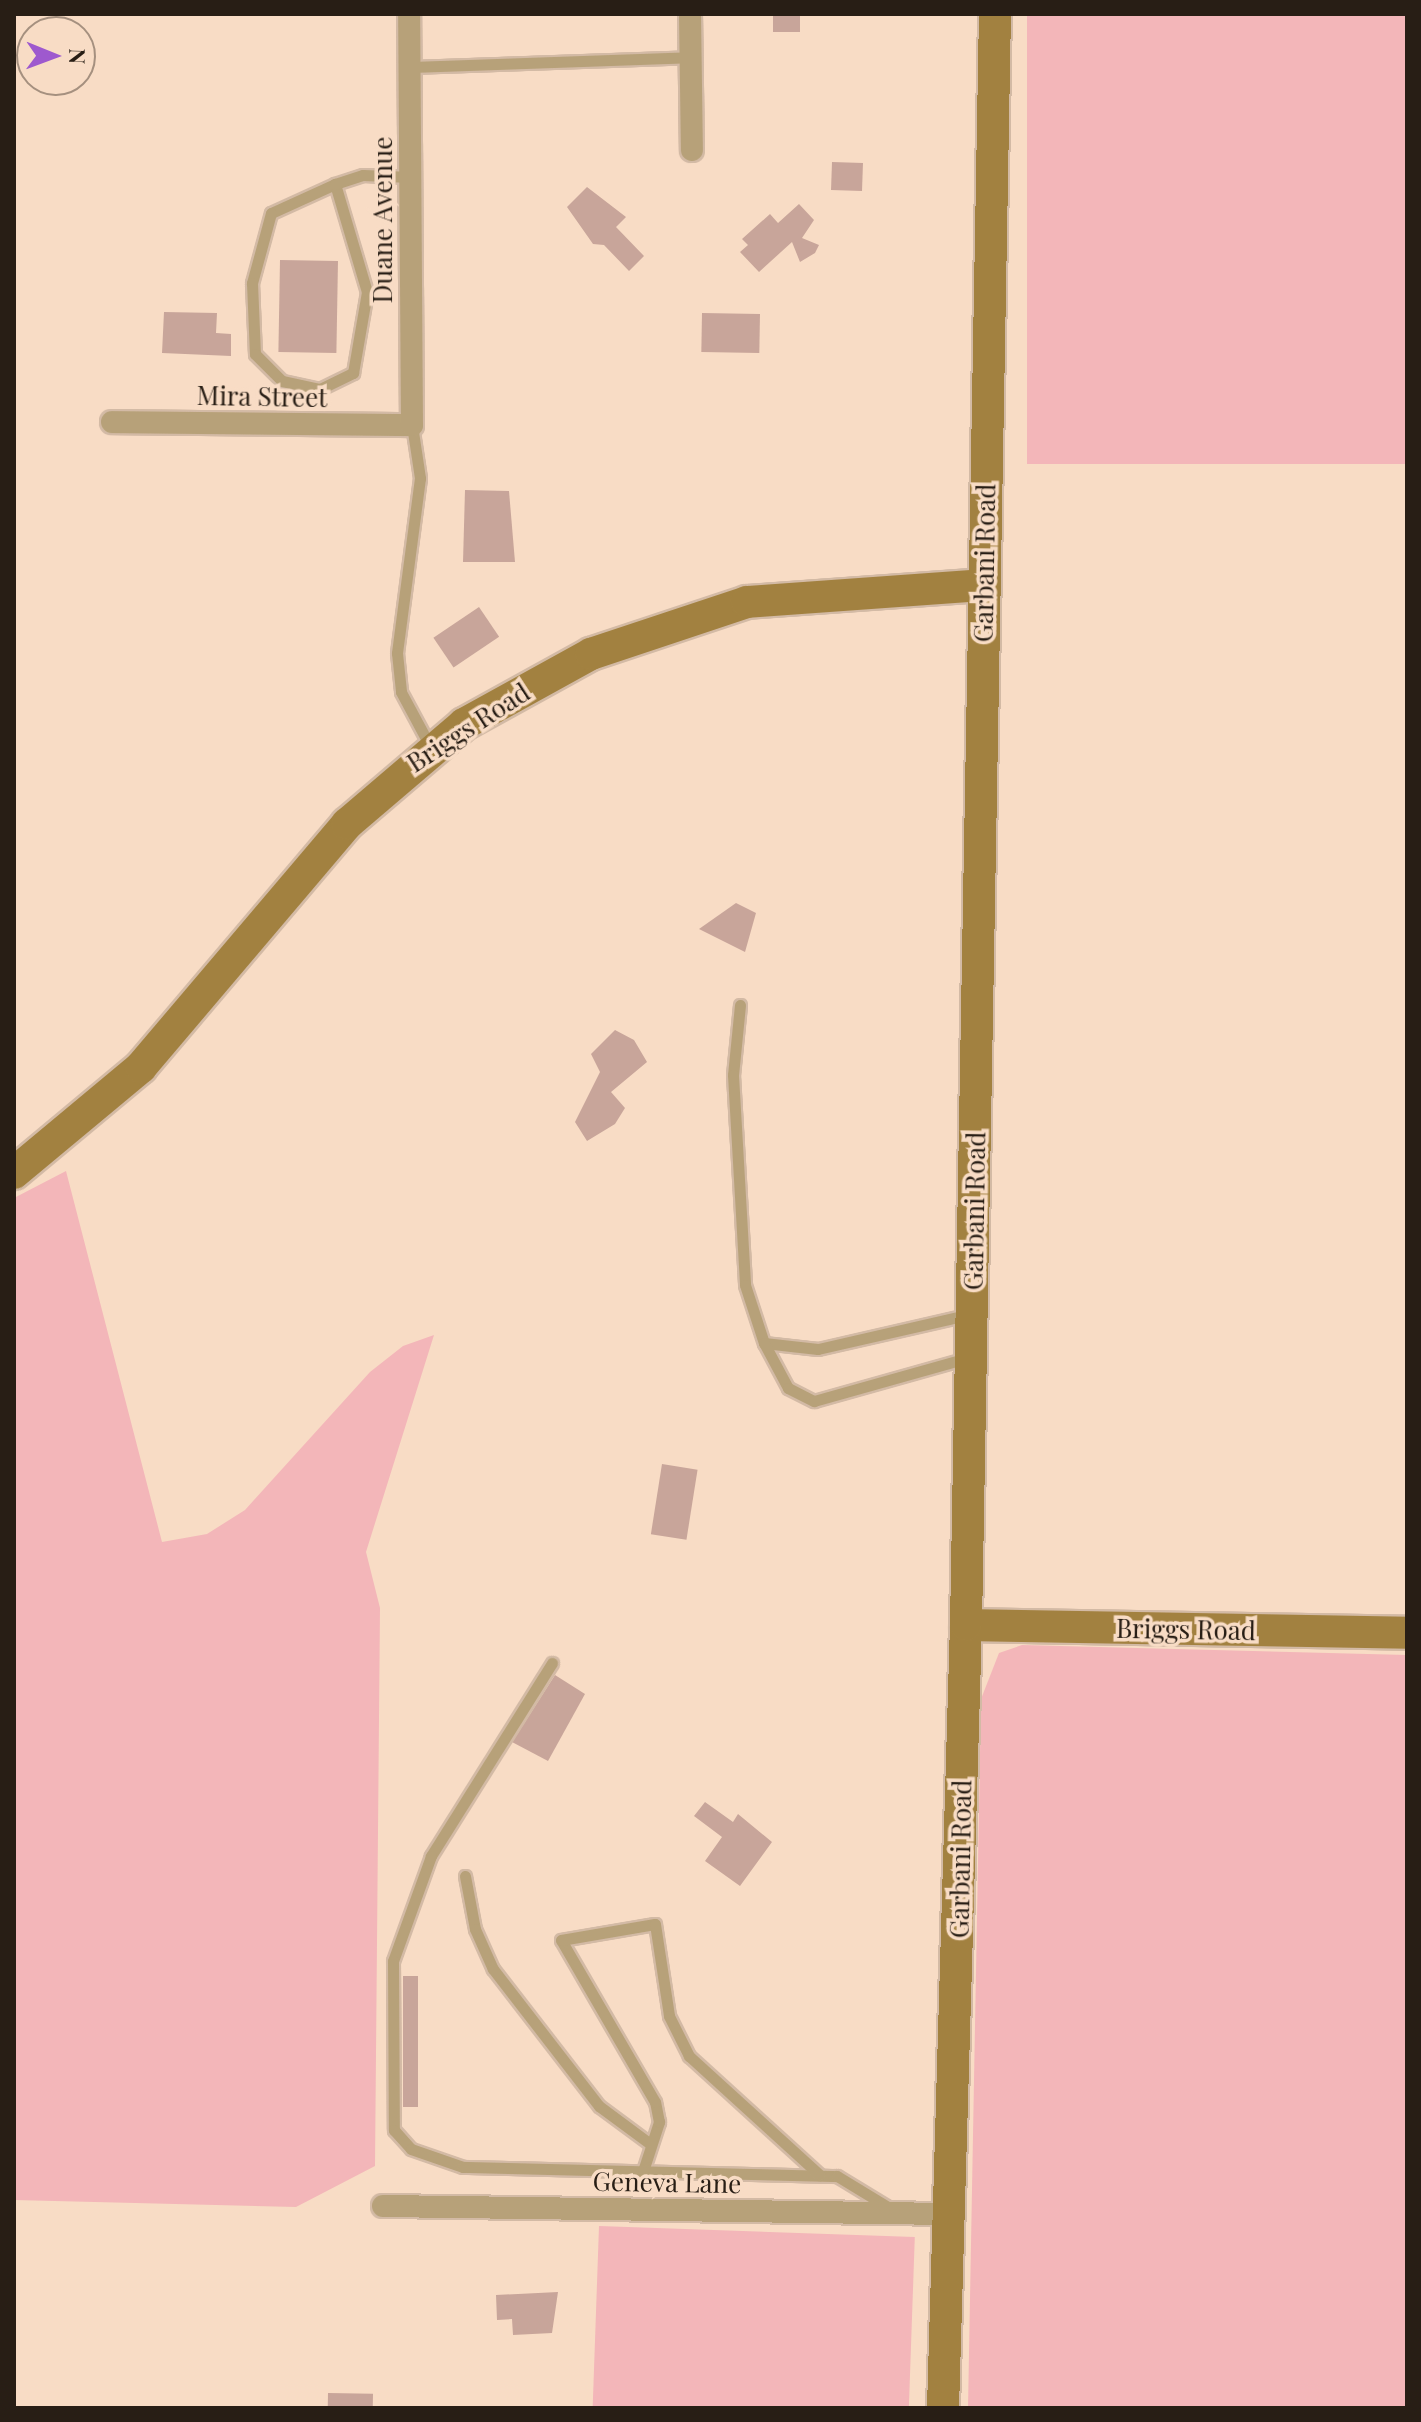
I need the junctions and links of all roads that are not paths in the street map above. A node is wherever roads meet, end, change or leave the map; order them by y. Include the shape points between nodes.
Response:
1 (409, 14) edge
2 (690, 14) edge
3 (995, 14) edge
4 (691, 57) junction
5 (410, 67) junction
6 (692, 150) dead end
7 (410, 177) junction
8 (335, 184) junction
9 (112, 422) dead end
10 (412, 425) junction
11 (983, 585) junction
12 (431, 748) junction
13 (740, 1005) dead end
14 (14, 1173) edge
15 (972, 1314) junction
16 (764, 1343) junction
17 (971, 1356) junction
18 (966, 1625) junction
19 (1407, 1633) edge
20 (552, 1663) dead end
21 (465, 1876) dead end
22 (649, 2143) junction
23 (643, 2171) junction
24 (820, 2175) junction
25 (383, 2206) dead end
26 (897, 2213) junction
27 (951, 2214) junction
28 (943, 2408) edge

1 - 5 street, Duane Avenue
2 - 4 street
3 - 11 street, Garbani Road
4 - 5 lane
4 - 6 street
5 - 7 street, Duane Avenue
7 - 8 lane via 363,175
7 - 10 street, Duane Avenue
8 - 8 lane via 367,292 353,373 320,389 282,381 255,354 252,283 271,213
9 - 10 street, Mira Street
10 - 12 lane via 420,478 397,653 401,692
11 - 12 street, Briggs Road via 747,602 665,625 532,685
11 - 15 street, Garbani Road
12 - 14 street, Briggs Road via 347,824 204,1002 141,1067
13 - 16 lane via 733,1075 745,1285
15 - 16 lane via 818,1349
15 - 17 street, Garbani Road
16 - 17 lane via 788,1388 814,1401
17 - 18 street, Garbani Road
18 - 19 street, Briggs Road
18 - 27 street, Garbani Road
20 - 23 lane via 431,1856 389,1983 388,2107 394,2130 411,2149 436,2162
21 - 22 lane via 475,1929 493,1969 599,2106
22 - 23 lane
22 - 24 lane via 659,2122 655,2102 561,1940 655,1924 669,2016 689,2056
23 - 24 lane
24 - 26 lane via 849,2178
25 - 26 street, Geneva Lane
26 - 27 street, Geneva Lane
27 - 28 street, Garbani Road

